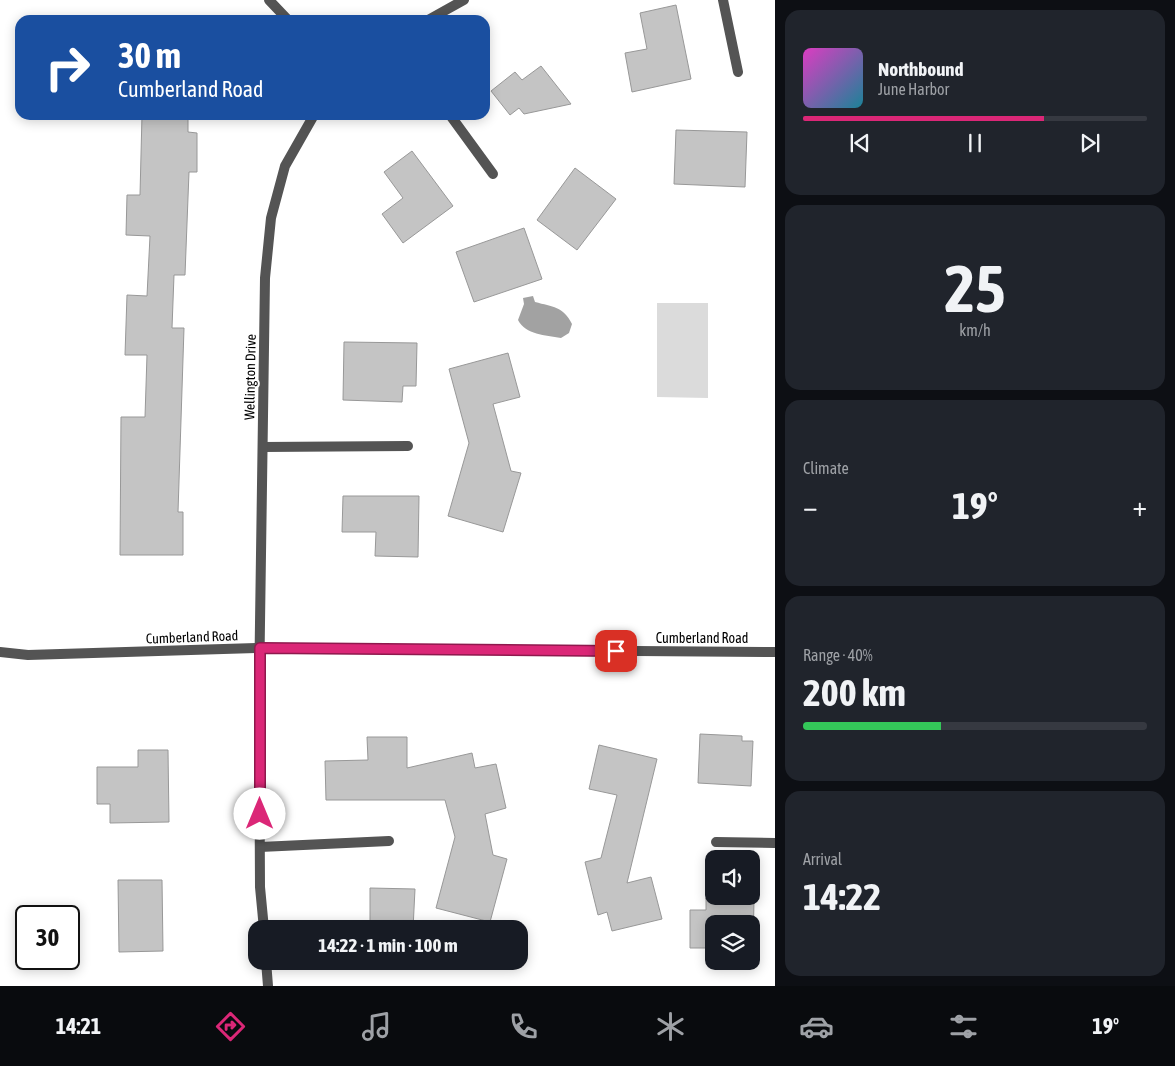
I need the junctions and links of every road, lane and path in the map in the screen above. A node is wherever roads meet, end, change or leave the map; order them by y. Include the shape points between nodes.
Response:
1 (269, 0) edge
2 (464, 0) edge
3 (723, 0) edge
4 (283, 15) edge
5 (437, 15) edge
6 (738, 72) dead end
7 (311, 120) edge
8 (454, 120) edge
9 (493, 174) dead end
10 (408, 446) dead end
11 (263, 447) junction
12 (260, 648) junction
13 (0, 652) edge
14 (775, 652) edge
15 (389, 841) dead end
16 (716, 842) dead end
17 (775, 843) edge
18 (260, 847) junction
19 (263, 920) edge
20 (267, 970) edge
21 (268, 986) edge

1 - 4 street
2 - 5 street
3 - 6 street
7 - 11 street, Wellington Drive via 285,166 271,218 265,278
8 - 9 street
10 - 11 street
11 - 12 street, Wellington Drive
12 - 13 street, Cumberland Road via 28,655
12 - 14 street, Cumberland Road
12 - 18 street, Wellington Drive
15 - 18 street
16 - 17 street
18 - 19 street, Wellington Drive
20 - 21 street

